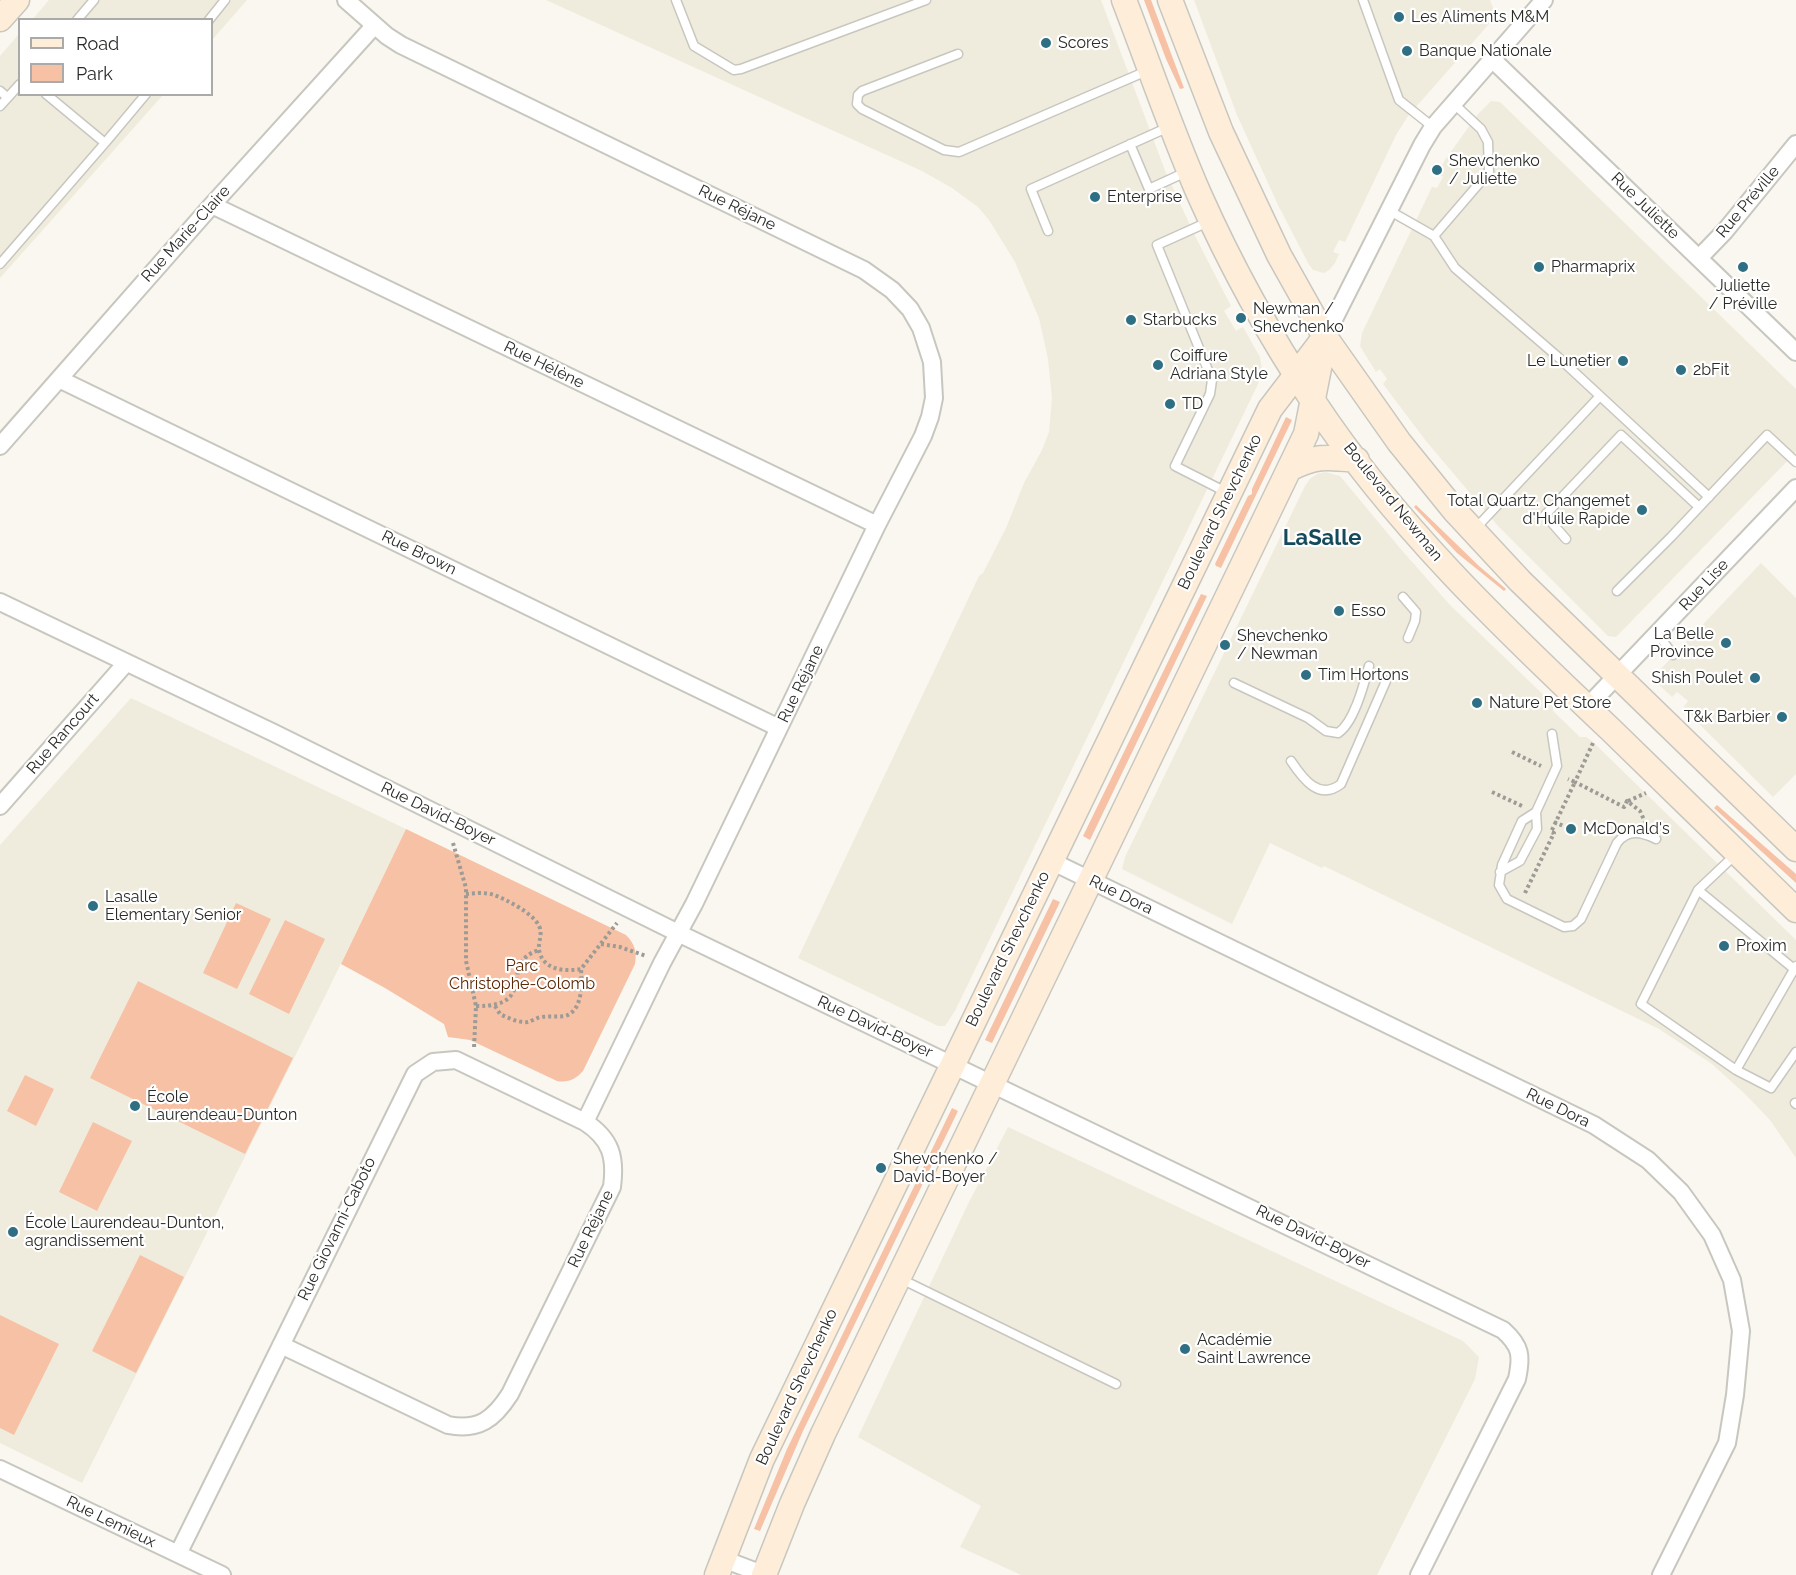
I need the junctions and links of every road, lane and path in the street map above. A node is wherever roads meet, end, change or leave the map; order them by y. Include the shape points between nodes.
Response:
1 (17, 0) edge
2 (94, 0) edge
3 (225, 0) edge
4 (346, 0) edge
5 (676, 0) edge
6 (926, 0) edge
7 (1124, 0) edge
8 (1170, 0) edge
9 (1363, 0) edge
10 (1544, 0) edge
11 (79, 18) edge
12 (211, 18) edge
13 (0, 20) edge
14 (374, 26) junction
15 (958, 54) dead end
16 (1493, 60) junction
17 (1150, 69) junction
18 (18, 85) edge
19 (4, 94) edge
20 (48, 96) edge
21 (144, 96) edge
22 (1454, 103) junction
23 (0, 106) edge
24 (1171, 126) junction
25 (1433, 128) junction
26 (105, 143) junction
27 (1130, 144) junction
28 (1796, 144) edge
29 (1189, 170) junction
30 (212, 205) junction
31 (1390, 211) junction
32 (1212, 220) junction
33 (1048, 231) dead end
34 (1434, 236) junction
35 (1699, 258) junction
36 (0, 264) edge
37 (1325, 338) junction
38 (1796, 352) edge
39 (1296, 375) junction
40 (58, 379) junction
41 (1600, 396) junction
42 (1313, 401) junction
43 (0, 446) edge
44 (1357, 460) junction
45 (1796, 462) edge
46 (1289, 469) junction
47 (1796, 488) edge
48 (1229, 494) junction
49 (1709, 497) junction
50 (1699, 507) junction
51 (877, 525) junction
52 (1473, 531) junction
53 (1566, 538) dead end
54 (1617, 591) dead end
55 (1403, 597) dead end
56 (0, 602) edge
57 (1658, 634) junction
58 (1408, 638) dead end
59 (1673, 655) dead end
60 (126, 663) junction
61 (1369, 666) dead end
62 (1618, 675) junction
63 (1386, 681) dead end
64 (1234, 683) dead end
65 (1586, 708) junction
66 (780, 728) junction
67 (1552, 734) dead end
68 (1595, 740) dead end
69 (1512, 752) dead end
70 (1292, 761) dead end
71 (1541, 766) dead end
72 (1568, 778) dead end
73 (1575, 782) junction
74 (1492, 792) dead end
75 (1647, 793) dead end
76 (1627, 801) junction
77 (1519, 805) dead end
78 (0, 806) edge
79 (1536, 812) junction
80 (447, 819) junction
81 (1556, 822) dead end
82 (1646, 823) dead end
83 (1566, 827) dead end
84 (1656, 839) dead end
85 (1796, 849) edge
86 (1737, 853) junction
87 (1051, 861) junction
88 (1500, 872) junction
89 (1090, 880) junction
90 (1698, 890) junction
91 (466, 894) junction
92 (628, 909) junction
93 (1796, 910) edge
94 (678, 933) junction
95 (601, 944) junction
96 (539, 950) junction
97 (662, 963) junction
98 (1795, 968) edge
99 (581, 969) junction
100 (476, 1006) junction
101 (495, 1006) junction
102 (1796, 1052) edge
103 (953, 1064) junction
104 (472, 1067) junction
105 (1737, 1070) junction
106 (992, 1083) junction
107 (585, 1122) junction
108 (897, 1278) junction
109 (281, 1345) junction
110 (1116, 1383) dead end
111 (0, 1468) edge
112 (178, 1554) junction
113 (720, 1567) edge
114 (222, 1575) edge
115 (764, 1575) edge
116 (1419, 1575) edge
117 (1661, 1575) edge

1 - 13 street
2 - 11 lane
3 - 12 lane
4 - 14 street, Rue Réjane
5 - 6 lane via 694,46 734,70
7 - 17 street, Boulevard Newman
8 - 37 street via 1237,169
9 - 25 lane via 1399,100
10 - 16 street, Boulevard Shevchenko
14 - 30 street, Rue Marie-Claire
14 - 51 street, Rue Réjane via 401,45 864,270 892,290 910,309 925,336 932,362 933,398 923,436
15 - 17 lane via 862,91 857,104 944,150 959,152
16 - 22 street, Boulevard Shevchenko
16 - 35 street, Rue Juliette
17 - 24 street, Boulevard Newman
18 - 19 lane
19 - 23 lane
20 - 26 lane
21 - 26 lane
22 - 25 street, Boulevard Shevchenko
22 - 34 lane via 1481,129 1488,142 1489,172
24 - 27 lane
24 - 29 street, Boulevard Newman
25 - 31 street, Boulevard Shevchenko
26 - 36 lane
27 - 29 lane via 1149,189
27 - 33 lane via 1031,189
28 - 35 street, Rue Préville
29 - 32 street, Boulevard Newman
30 - 40 street, Rue Marie-Claire
30 - 51 street, Rue Hélène
31 - 34 lane
31 - 37 street, Boulevard Shevchenko
32 - 39 street, Boulevard Newman
32 - 48 lane via 1157,246 1212,380 1210,394 1175,466
34 - 41 lane via 1455,268
35 - 38 street, Rue Juliette
37 - 39 street, Boulevard Shevchenko
37 - 42 street, Boulevard Shevchenko
37 - 52 street via 1414,461
39 - 42 street, Boulevard Newman
39 - 48 street, Boulevard Shevchenko via 1270,409
40 - 43 street, Rue Marie-Claire
40 - 66 street, Rue Brown
41 - 49 lane
41 - 52 lane
42 - 44 street, Boulevard Newman
42 - 46 street, Boulevard Shevchenko via 1306,434
44 - 46 street via 1318,458
44 - 65 street, Boulevard Newman via 1445,566
45 - 49 lane via 1767,435
46 - 89 street, Boulevard Shevchenko
47 - 57 street, Rue Lise
48 - 87 street, Boulevard Shevchenko
49 - 50 lane
50 - 53 lane via 1622,435 1545,515
50 - 54 lane
51 - 66 street, Rue Réjane
52 - 62 street
55 - 58 lane via 1416,612
56 - 60 street, Rue David-Boyer
57 - 59 lane
57 - 62 street, Rue Lise
60 - 78 street, Rue Rancourt
60 - 80 street, Rue David-Boyer
61 - 64 lane via 1357,704 1346,727 1338,733 1326,731 1308,718
62 - 65 street, Rue Lise
62 - 85 street
63 - 70 lane via 1341,784 1331,790 1307,783
65 - 86 street, Boulevard Newman
66 - 94 street, Rue Réjane
67 - 79 lane via 1557,766
68 - 73 path
69 - 71 path
72 - 73 path
73 - 76 path via 1624,807
74 - 77 path
75 - 76 path
76 - 82 path via 1640,811
79 - 88 lane via 1522,821
79 - 88 lane via 1537,829 1524,856
80 - 91 path
80 - 92 street, Rue David-Boyer
81 - 83 path
84 - 88 lane via 1636,832 1619,840 1581,919 1569,927 1507,899 1499,885
86 - 90 lane
86 - 93 street, Boulevard Newman
87 - 89 street, Rue Dora
87 - 103 street, Boulevard Shevchenko
89 - 106 street, Boulevard Shevchenko
89 - 117 street, Rue Dora via 1594,1125 1648,1160 1681,1192 1712,1234 1732,1280 1741,1331 1727,1443
90 - 98 lane
90 - 105 lane via 1641,1004
91 - 96 path via 495,895 534,919 540,928
91 - 100 path via 465,961
92 - 94 street, Rue David-Boyer
92 - 95 path
94 - 97 street, Rue Réjane
94 - 103 street, Rue David-Boyer
95 - 97 path
95 - 99 path
96 - 99 path via 555,969
96 - 101 path via 525,957 507,1002
97 - 107 street, Rue Réjane
98 - 105 lane
99 - 101 path via 581,990 570,1014 529,1022 509,1019
100 - 101 path
100 - 104 path
102 - 105 lane via 1771,1088
103 - 106 street, Rue David-Boyer
103 - 113 street, Boulevard Shevchenko via 766,1451
104 - 107 street, Rue Giovanni-Caboto
104 - 109 street, Rue Giovanni-Caboto via 445,1060 433,1062 414,1074
106 - 108 street, Boulevard Shevchenko
106 - 116 street, Rue David-Boyer via 1503,1330 1516,1342 1520,1363 1517,1379
107 - 109 street, Rue Réjane via 608,1143 613,1157 612,1187 510,1394 484,1422 472,1427 448,1425
108 - 110 lane
108 - 115 street, Boulevard Shevchenko via 823,1434
109 - 112 street, Rue Giovanni-Caboto
111 - 112 street, Rue Lemieux
112 - 114 street, Rue Lemieux
113 - 115 street

